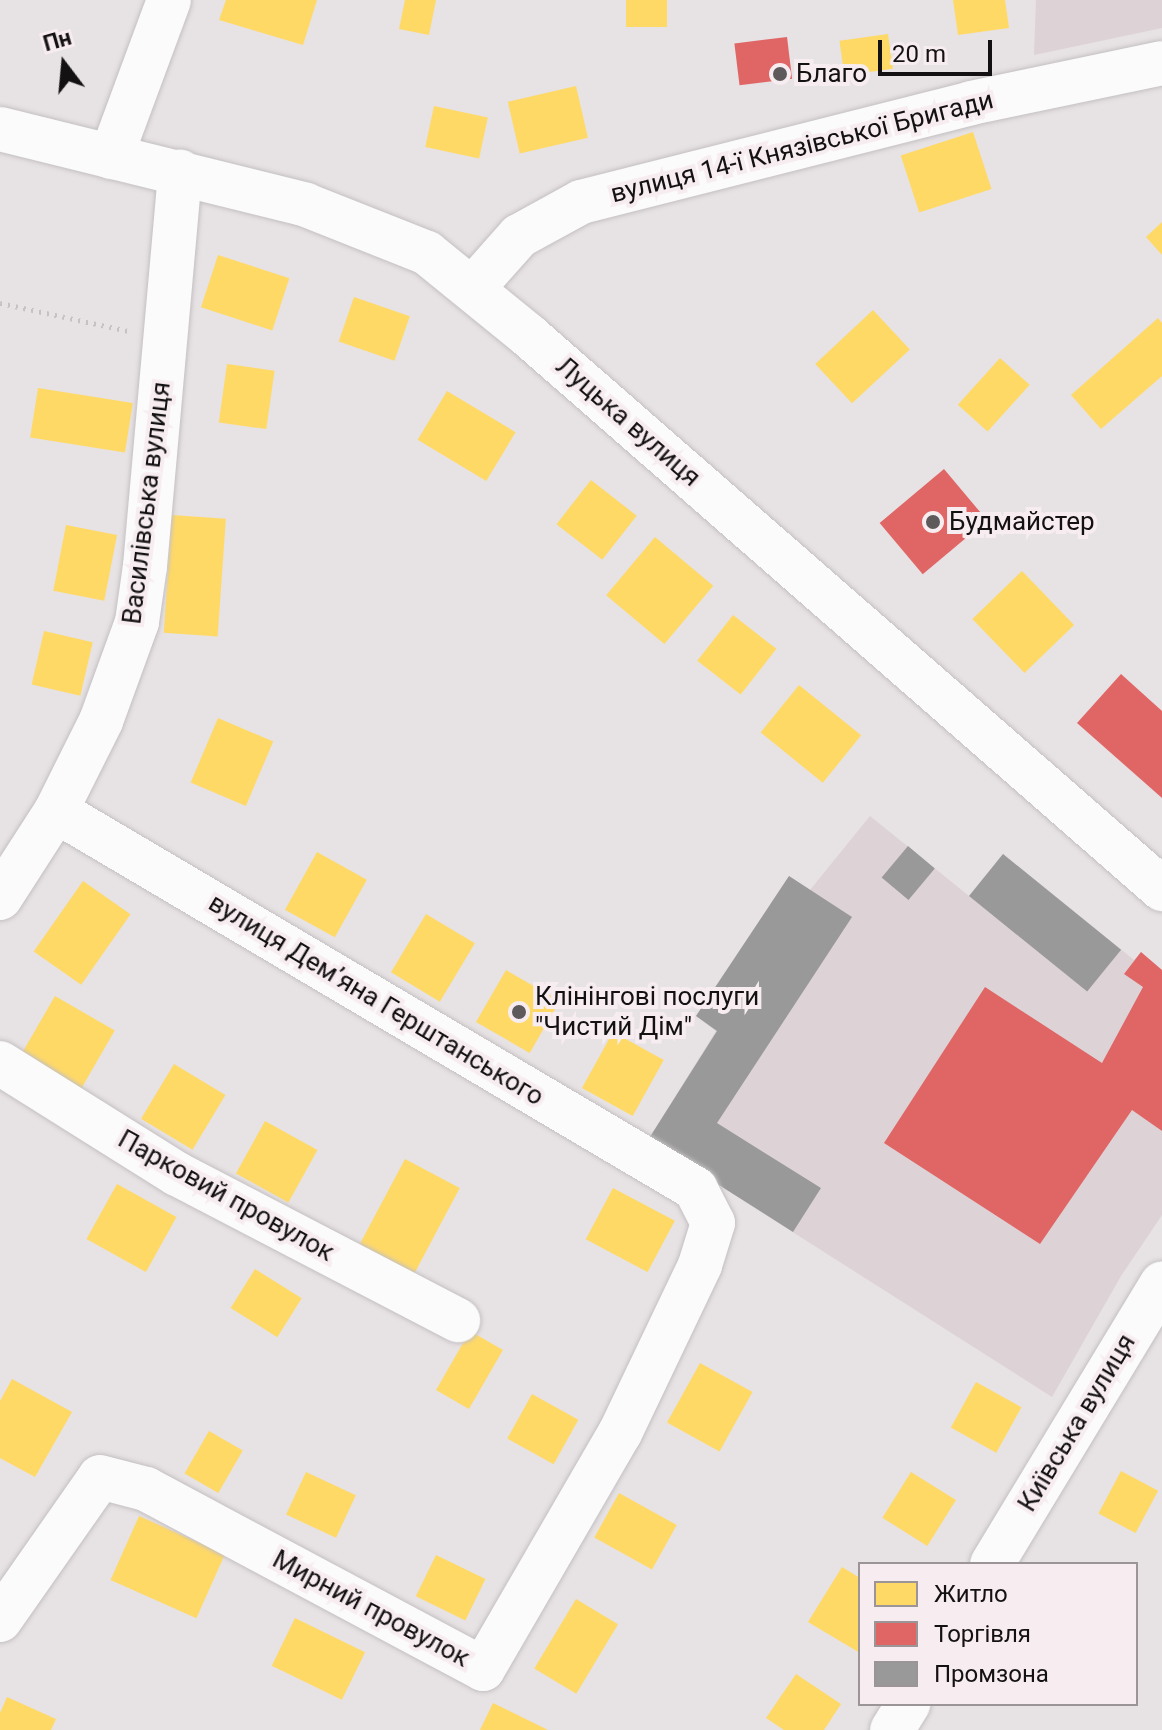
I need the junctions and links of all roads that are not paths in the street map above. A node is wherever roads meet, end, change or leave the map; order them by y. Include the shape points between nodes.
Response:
1 (169, 0) edge
2 (1162, 63) edge
3 (0, 129) edge
4 (111, 157) junction
5 (180, 172) junction
6 (472, 289) junction
7 (56, 811) junction
8 (1162, 889) edge
9 (0, 898) edge
10 (0, 1063) edge
11 (696, 1189) joint
12 (1162, 1283) edge
13 (458, 1320) dead end
14 (993, 1562) edge
15 (0, 1620) edge
16 (907, 1706) edge
17 (892, 1730) edge

1 - 4 street
2 - 6 street, вулиця 14-ї Князівської Бригади via 971,103 581,202 519,236
3 - 4 street, Луцька вулиця
4 - 5 street, Луцька вулиця
5 - 6 street, Луцька вулиця via 306,205 427,253
5 - 7 street, Василівська вулиця via 137,622 101,721
6 - 8 street, Луцька вулиця
7 - 9 street, Василівська вулиця
7 - 11 street, вулиця Демʼяна Герштанського
10 - 13 street, Парковий провулок via 177,1174
11 - 15 street, Мирний провулок via 713,1223 700,1265 620,1433 483,1669 146,1489 100,1477
12 - 14 street, Київська вулиця
16 - 17 street

